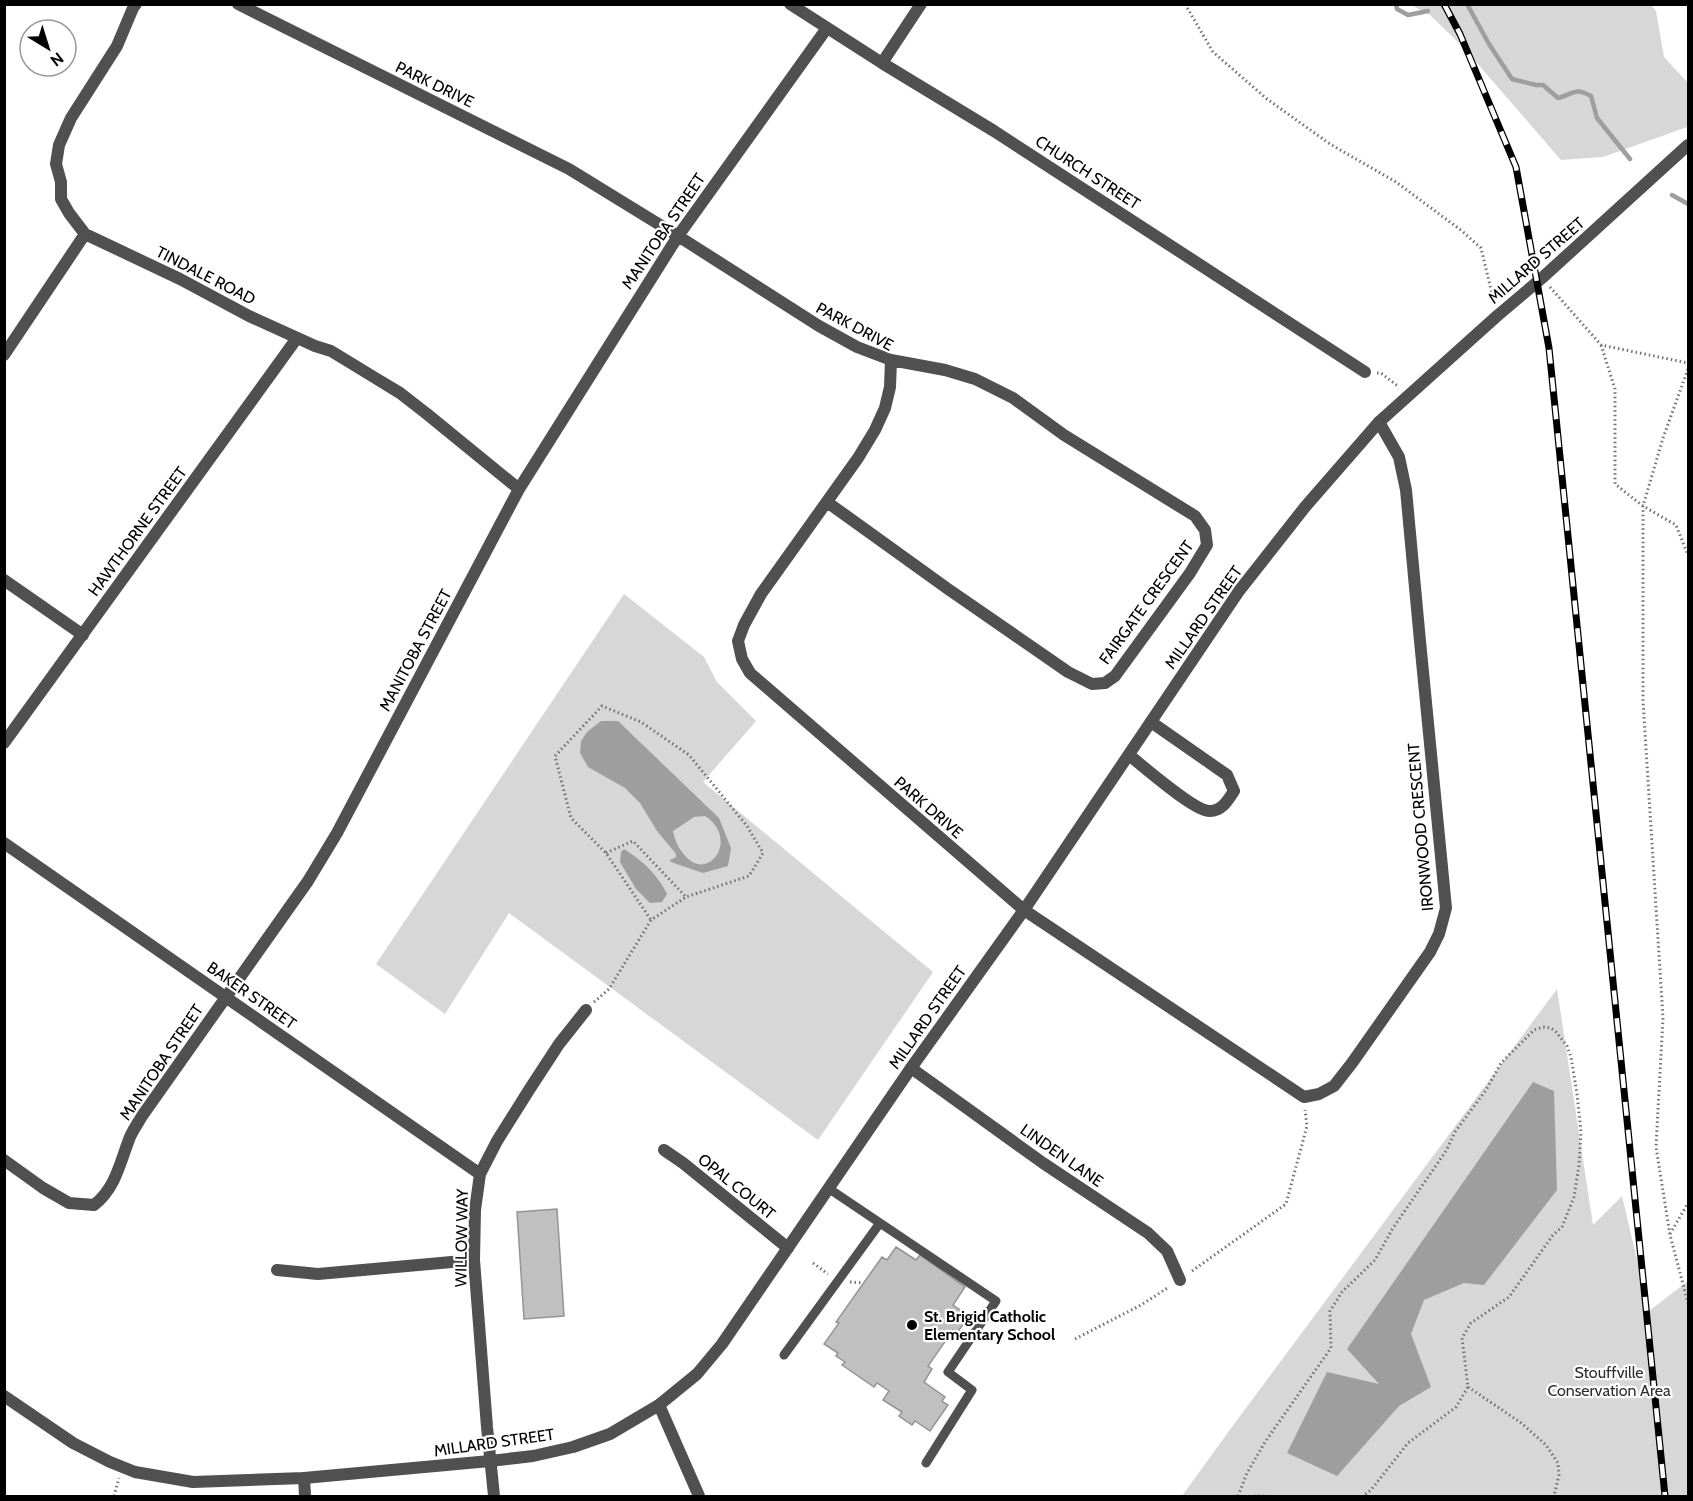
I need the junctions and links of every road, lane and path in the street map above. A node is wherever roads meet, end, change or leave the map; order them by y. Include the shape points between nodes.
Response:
1 (238, 4) edge
2 (790, 4) edge
3 (921, 4) edge
4 (1185, 4) edge
5 (131, 6) edge
6 (826, 28) junction
7 (882, 63) junction
8 (1689, 145) edge
9 (85, 234) junction
10 (678, 236) junction
11 (1542, 278) junction
12 (1497, 316) junction
13 (297, 338) junction
14 (1601, 345) junction
15 (4, 355) edge
16 (891, 360) junction
17 (1689, 363) edge
18 (1689, 369) edge
19 (1365, 372) joint
20 (1410, 395) junction
21 (1379, 422) junction
22 (519, 489) junction
23 (827, 502) junction
24 (1643, 506) junction
25 (1689, 555) edge
26 (4, 580) edge
27 (83, 635) junction
28 (1151, 722) junction
29 (4, 743) edge
30 (1129, 754) junction
31 (4, 843) edge
32 (606, 853) junction
33 (686, 897) junction
34 (1024, 910) junction
35 (651, 920) junction
36 (226, 997) junction
37 (586, 1010) joint
38 (911, 1068) junction
39 (1304, 1097) junction
40 (664, 1150) dead end
41 (4, 1160) edge
42 (480, 1174) junction
43 (828, 1188) junction
44 (1689, 1203) edge
45 (880, 1223) junction
46 (1670, 1235) junction
47 (788, 1248) junction
48 (474, 1260) junction
49 (277, 1270) dead end
50 (1180, 1280) junction
51 (1689, 1303) edge
52 (1075, 1339) dead end
53 (784, 1355) dead end
54 (1468, 1388) junction
55 (4, 1396) edge
56 (659, 1406) junction
57 (490, 1461) junction
58 (926, 1463) dead end
59 (304, 1478) junction
60 (305, 1497) edge
61 (495, 1497) edge
62 (699, 1497) edge
63 (1238, 1497) edge
64 (1254, 1497) edge
65 (1266, 1497) edge
66 (1363, 1497) edge
67 (1554, 1497) edge

1 - 10 street, PARK DRIVE via 569,169
2 - 6 street, CHURCH STREET
3 - 7 street
4 - 12 path via 1213,52 1267,99 1330,144 1396,182 1481,248
5 - 9 street, TINDALE ROAD via 117,46 71,118 59,145 56,164 62,199
6 - 7 street, CHURCH STREET
6 - 10 street, MANITOBA STREET
7 - 19 street, CHURCH STREET via 994,131
8 - 11 street, MILLARD STREET
9 - 13 street, TINDALE ROAD
9 - 15 street
10 - 16 street, PARK DRIVE via 819,326
10 - 22 street, MANITOBA STREET
11 - 12 street, MILLARD STREET
11 - 14 path
12 - 20 street, MILLARD STREET
13 - 22 street, TINDALE ROAD via 331,351 400,393
13 - 27 street, HAWTHORNE STREET
14 - 17 path
14 - 24 path via 1615,389 1615,484
16 - 23 street, PARK DRIVE via 890,387 876,430
16 - 23 street, FAIRGATE CRESCENT via 975,379 1012,398 1195,516 1205,530 1207,545 1115,676 1105,683 1092,684 1068,672 948,590
18 - 24 path
19 - 20 path via 1381,373
20 - 21 street, MILLARD STREET
21 - 28 street, MILLARD STREET via 1239,591
21 - 39 street, IRONWOOD CRESCENT via 1399,457 1406,490 1446,908 1430,952 1352,1063 1334,1086
22 - 36 street, MANITOBA STREET via 337,833
23 - 34 street, PARK DRIVE via 761,594 744,625 738,641 742,659 750,673
24 - 25 path via 1676,525
24 - 46 path via 1643,700 1663,1018 1656,1147
26 - 27 street
27 - 29 street, HAWTHORNE STREET
28 - 30 street, MILLARD STREET
28 - 30 street via 1227,775 1234,791 1223,806 1209,811 1196,807
30 - 34 street, MILLARD STREET
31 - 36 street, BAKER STREET
32 - 33 path via 633,841
32 - 33 path via 571,818 555,756 602,706 641,722 689,755 747,826 763,853 749,876
32 - 35 path
33 - 35 path
34 - 38 street, MILLARD STREET
34 - 39 street
35 - 37 path via 609,989
36 - 41 street, MANITOBA STREET via 142,1116 130,1136 116,1176 94,1205 69,1203
36 - 42 street, BAKER STREET
37 - 42 street, WILLOW WAY via 529,1090
38 - 43 street, MILLARD STREET
38 - 50 street, LINDEN LANE via 1148,1233 1167,1251
39 - 50 path via 1307,1126 1286,1204
40 - 47 street, OPAL COURT
42 - 48 street, WILLOW WAY
43 - 45 lane
43 - 47 street, MILLARD STREET
44 - 46 path
45 - 53 lane
45 - 58 lane via 996,1301 948,1372 972,1390
46 - 51 path
47 - 56 street, MILLARD STREET via 722,1344 697,1374
48 - 49 street via 318,1274
48 - 57 street, WILLOW WAY
50 - 52 path
54 - 63 path via 1462,1338 1471,1323 1509,1297 1562,1227 1574,1197 1581,1132 1577,1094 1567,1046 1551,1028 1534,1030 1500,1063 1375,1260 1342,1292 1329,1311 1331,1348 1265,1442
54 - 66 path via 1456,1407 1408,1443
54 - 67 path via 1520,1422 1546,1445 1558,1463
55 - 59 street, MILLARD STREET via 72,1443 135,1472 193,1482
56 - 57 street, MILLARD STREET via 610,1434 573,1447
56 - 62 street
57 - 59 street, MILLARD STREET
57 - 61 street, WILLOW WAY
59 - 60 street
64 - 65 path

